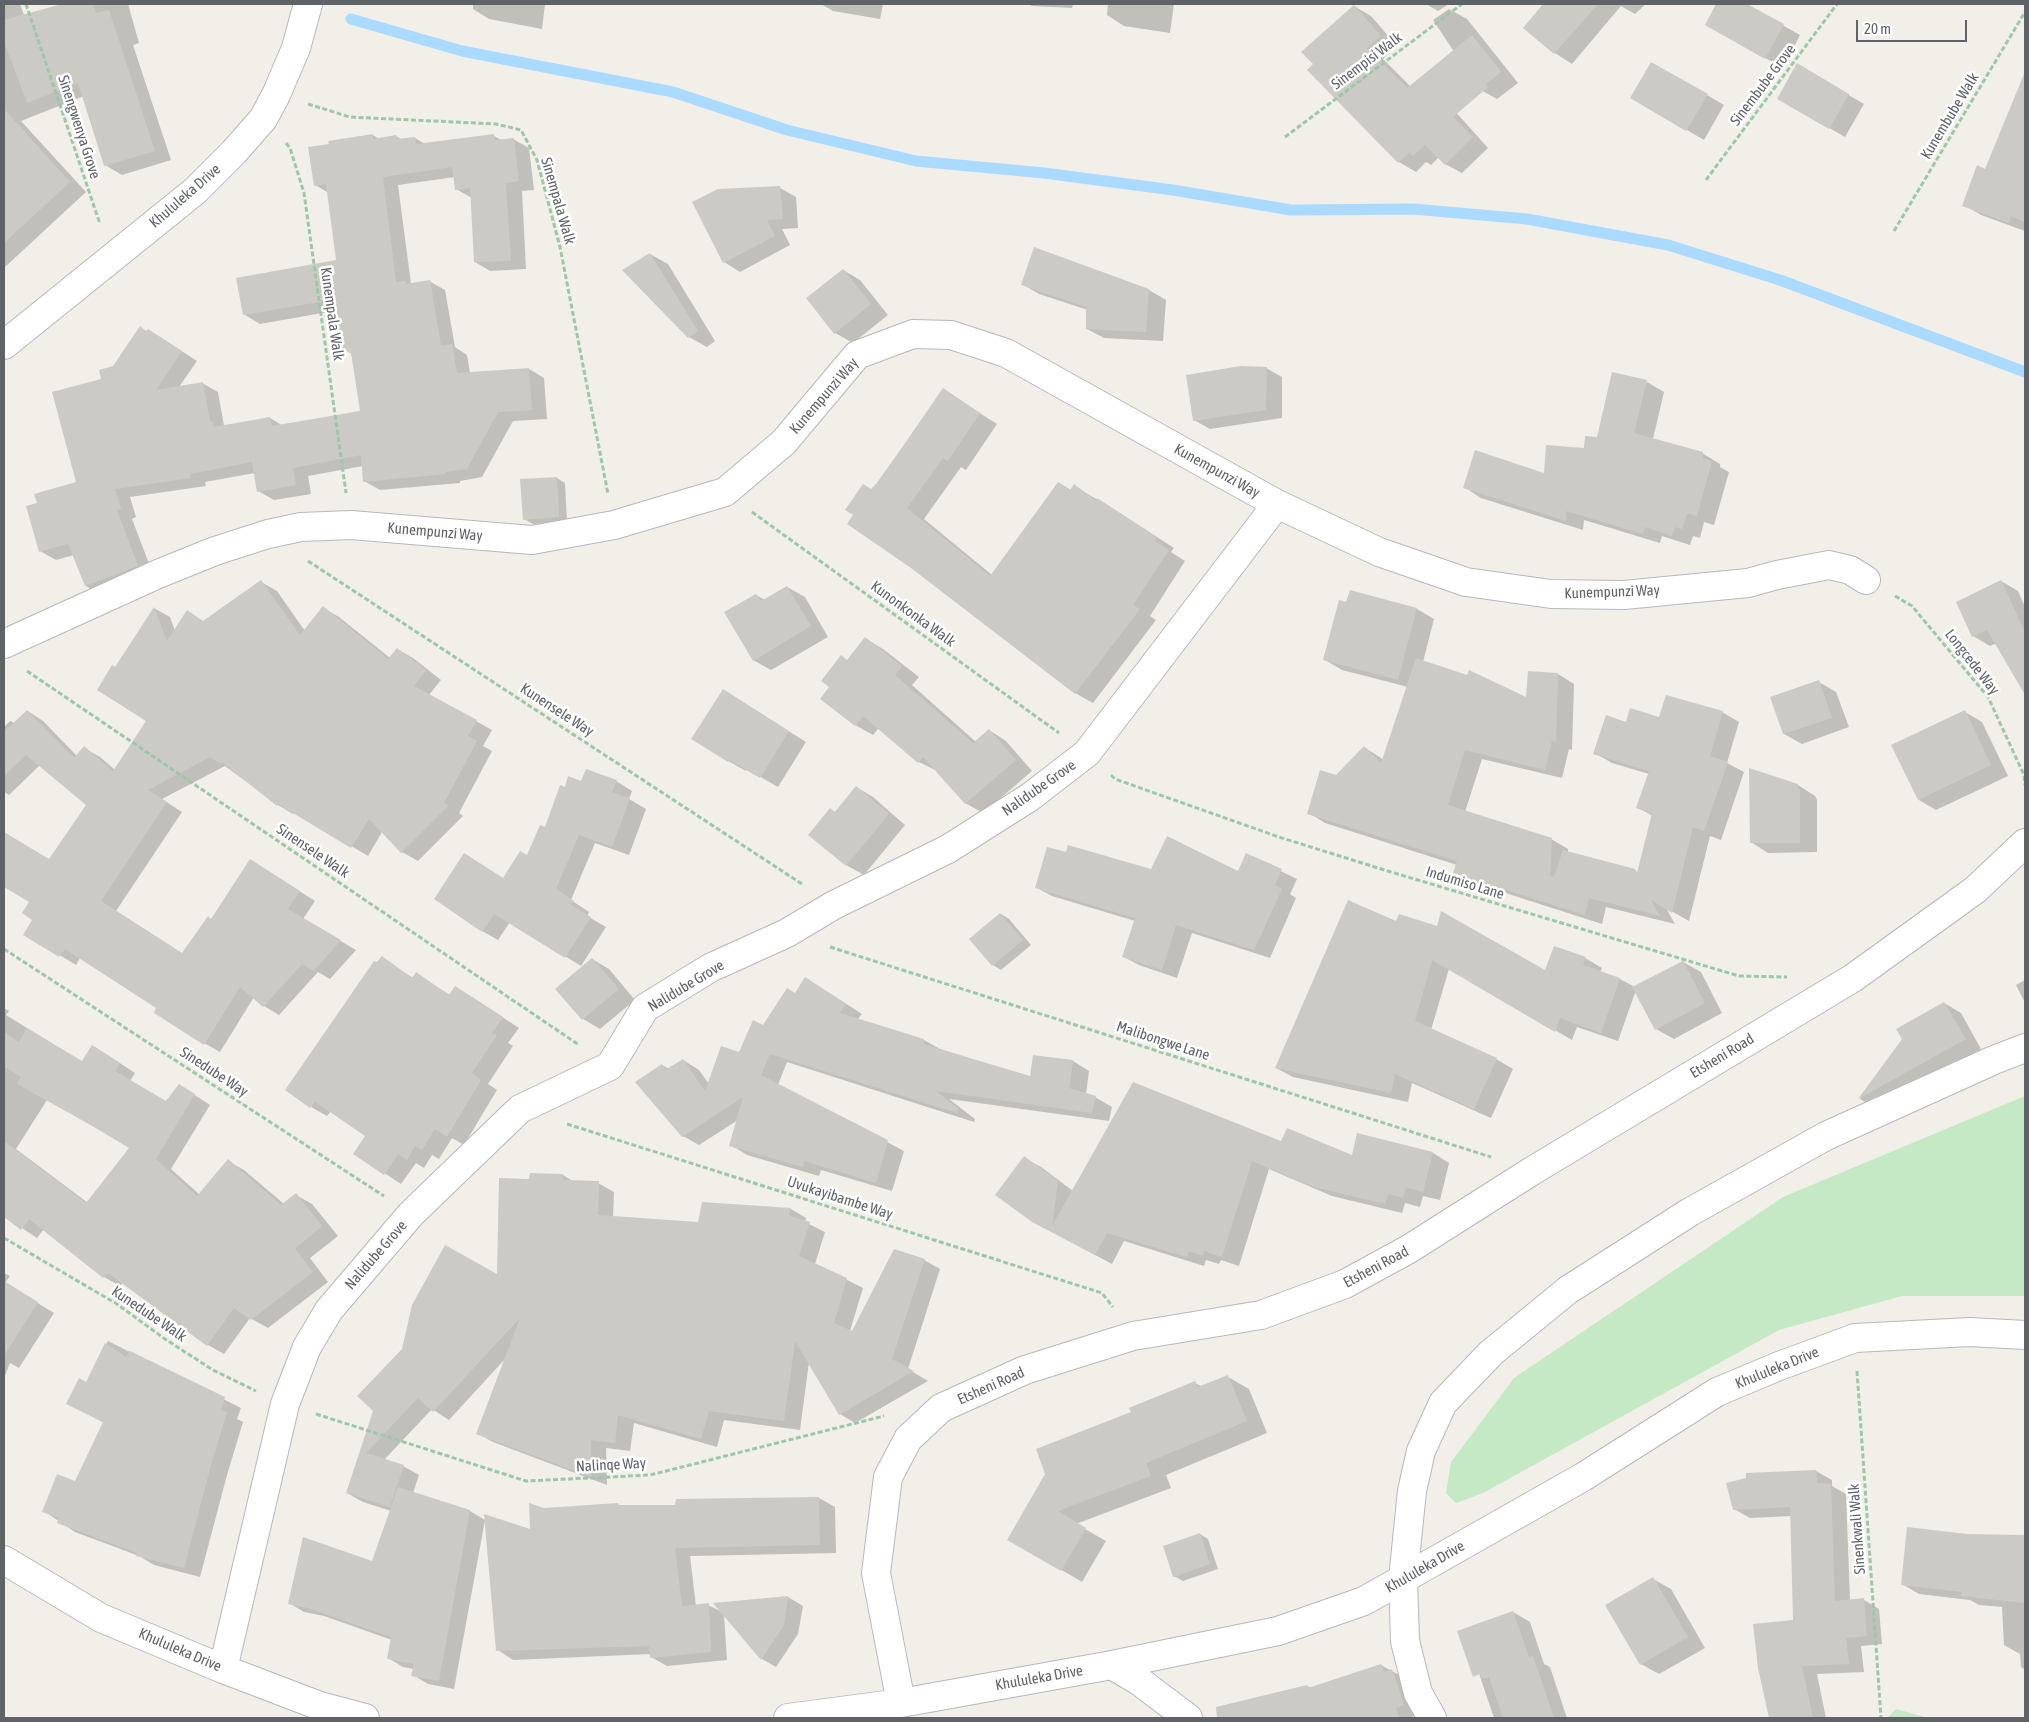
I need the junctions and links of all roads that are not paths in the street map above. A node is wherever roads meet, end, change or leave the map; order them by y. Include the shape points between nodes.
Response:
1 (308, 4) edge
2 (4, 345) edge
3 (1277, 504) junction
4 (1866, 580) road end
5 (4, 644) edge
6 (2025, 843) edge
7 (2025, 1048) edge
8 (2025, 1335) edge
9 (4, 1560) edge
10 (1404, 1579) junction
11 (1112, 1665) junction
12 (223, 1669) junction
13 (901, 1703) junction
14 (365, 1718) edge
15 (788, 1718) edge
16 (1188, 1718) edge
17 (1432, 1718) edge

1 - 2 street, Khululeka Drive via 296,48 276,95 263,119 234,152 195,191
3 - 4 street, Kunempunzi Way via 1378,552 1466,582 1551,594 1624,595 1748,583 1829,565 1850,570
3 - 5 street, Kunempunzi Way via 1006,353 950,335 913,334 857,355 784,442 725,492 614,525 532,540 351,524 319,525 268,534 158,574
3 - 12 street, Nalidube Grove via 1087,753 1030,797 948,849 834,905 787,933 710,968 645,1008 610,1066 520,1109 411,1214 329,1310 307,1348 285,1404
6 - 13 street, Etsheni Road via 1975,890 1853,978 1532,1170 1409,1249 1346,1284 1261,1315 1134,1336 1025,1370 942,1408 908,1439 888,1477 876,1573
7 - 10 street via 1826,1136 1690,1212 1568,1290 1491,1353 1443,1403 1421,1451 1412,1491
8 - 10 street, Khululeka Drive via 1970,1332 1855,1338 1779,1366 1717,1392 1583,1477
9 - 12 street, Khululeka Drive via 101,1618
10 - 11 street, Khululeka Drive via 1364,1602 1278,1631
10 - 17 street via 1405,1641 1418,1693
11 - 13 street, Khululeka Drive
11 - 16 street
12 - 14 street, Khululeka Drive via 320,1706
13 - 15 street, Khululeka Drive

